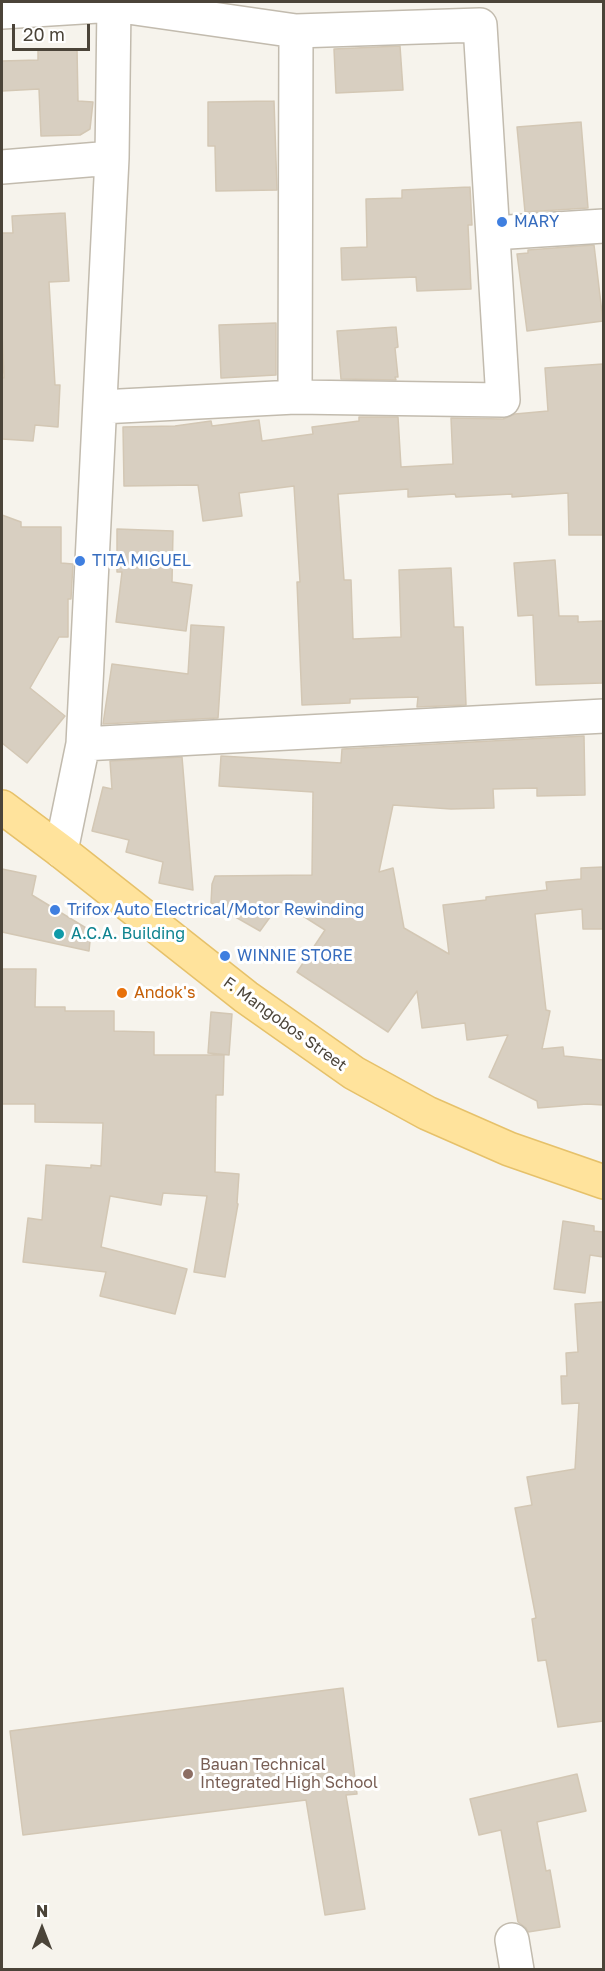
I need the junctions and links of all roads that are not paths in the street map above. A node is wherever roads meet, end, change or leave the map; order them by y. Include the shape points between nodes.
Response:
1 (114, 5) junction
2 (2, 12) edge
3 (296, 31) junction
4 (112, 158) junction
5 (2, 167) edge
6 (603, 226) edge
7 (493, 232) junction
8 (295, 397) junction
9 (101, 407) junction
10 (603, 716) edge
11 (83, 744) junction
12 (2, 807) edge
13 (61, 851) junction
14 (603, 1182) edge

1 - 2 street
1 - 3 street
1 - 4 street
3 - 7 street via 480,25
3 - 8 street
4 - 5 street
4 - 9 street
6 - 7 street
7 - 8 street via 503,400
8 - 9 street
9 - 11 street
10 - 11 street
11 - 13 street
12 - 13 main road, F. Mangobos Street
13 - 14 main road, F. Mangobos Street via 246,997 354,1073 427,1113 509,1149

